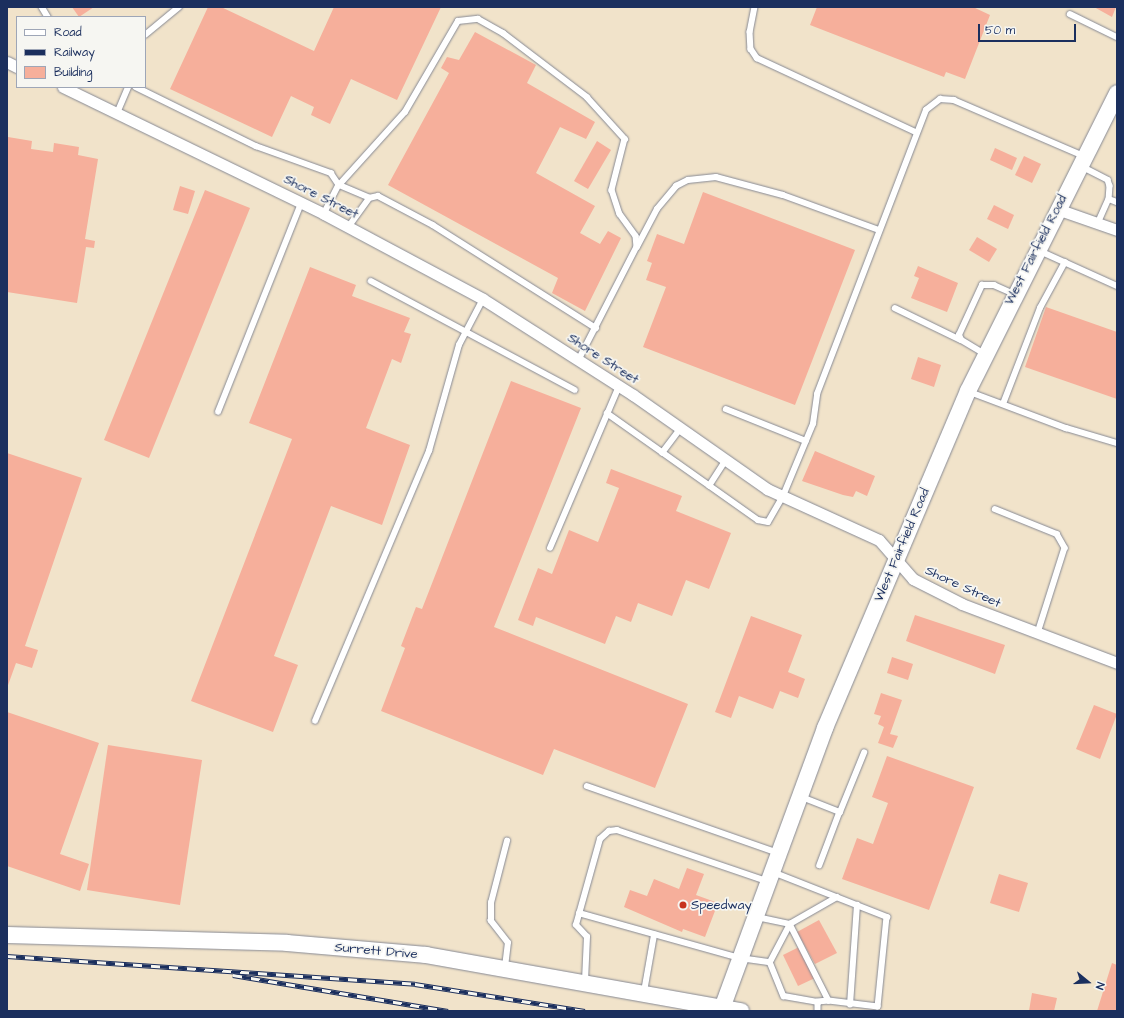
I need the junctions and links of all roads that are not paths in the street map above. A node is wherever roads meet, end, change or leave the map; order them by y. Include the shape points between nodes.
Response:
1 (42, 7) edge
2 (179, 7) edge
3 (755, 7) edge
4 (1070, 14) dead end
5 (47, 16) edge
6 (146, 34) edge
7 (1117, 37) edge
8 (7, 62) edge
9 (16, 66) edge
10 (65, 88) edge
11 (128, 88) edge
12 (138, 88) edge
13 (1116, 95) edge
14 (118, 111) junction
15 (916, 132) junction
16 (1082, 161) junction
17 (339, 185) junction
18 (369, 198) junction
19 (1109, 200) junction
20 (301, 202) junction
21 (1117, 202) edge
22 (1056, 209) junction
23 (324, 214) junction
24 (1098, 224) junction
25 (349, 226) junction
26 (879, 230) junction
27 (1117, 230) edge
28 (637, 247) junction
29 (1036, 249) junction
30 (1065, 262) junction
31 (371, 281) dead end
32 (1117, 286) edge
33 (1014, 294) junction
34 (483, 299) junction
35 (895, 308) dead end
36 (596, 328) junction
37 (466, 332) junction
38 (961, 340) junction
39 (984, 354) junction
40 (579, 360) junction
41 (619, 386) junction
42 (575, 390) dead end
43 (968, 390) junction
44 (1003, 404) junction
45 (726, 409) dead end
46 (218, 412) dead end
47 (607, 413) junction
48 (681, 428) junction
49 (806, 441) junction
50 (1117, 443) edge
51 (662, 453) junction
52 (726, 460) junction
53 (709, 486) junction
54 (783, 496) junction
55 (995, 509) dead end
56 (550, 548) dead end
57 (896, 559) junction
58 (1038, 633) junction
59 (1117, 663) edge
60 (315, 721) dead end
61 (864, 753) dead end
62 (587, 786) dead end
63 (799, 797) junction
64 (840, 812) junction
65 (507, 841) dead end
66 (778, 853) junction
67 (820, 865) dead end
68 (770, 876) junction
69 (837, 897) junction
70 (857, 905) junction
71 (579, 913) junction
72 (755, 916) junction
73 (790, 924) junction
74 (7, 934) edge
75 (654, 935) junction
76 (740, 958) junction
77 (770, 962) junction
78 (505, 967) junction
79 (585, 981) junction
80 (644, 992) junction
81 (829, 1001) junction
82 (818, 1002) junction
83 (850, 1005) junction
84 (722, 1009) edge
85 (877, 1009) edge
86 (741, 1011) edge
87 (818, 1011) edge

1 - 5 lane
2 - 6 lane
3 - 15 lane via 750,43 757,58
4 - 7 lane
8 - 9 street
10 - 14 street, Shore Street
11 - 14 lane
12 - 17 lane via 256,146 331,173
13 - 16 main road, West Fairfield Road
14 - 20 street, Shore Street
15 - 16 lane via 926,110 940,99 954,100
15 - 26 lane
16 - 19 lane via 1108,180
16 - 22 main road, West Fairfield Road
17 - 18 lane
17 - 23 lane
17 - 28 lane via 405,112 458,21 478,20 503,33 587,97 625,139 612,190 620,214 636,236
18 - 25 lane
18 - 36 lane via 378,196 433,225
19 - 21 lane
19 - 24 lane
20 - 23 street, Shore Street
20 - 46 lane
22 - 24 street
22 - 29 main road, West Fairfield Road
23 - 25 street, Shore Street
24 - 27 street
25 - 34 street, Shore Street
26 - 28 lane via 783,195 716,176 688,180 676,186 657,209
26 - 49 lane via 817,394 813,424
28 - 36 lane
29 - 30 lane
29 - 33 main road, West Fairfield Road
30 - 32 lane
30 - 44 lane via 1040,308
31 - 37 lane
33 - 38 lane via 994,285 982,285 959,335
33 - 39 main road, West Fairfield Road
34 - 37 lane
34 - 40 street, Shore Street
35 - 38 lane
36 - 40 lane
37 - 42 lane
37 - 60 lane via 429,451
38 - 39 lane
39 - 43 main road, West Fairfield Road
40 - 41 street, Shore Street
41 - 47 lane
41 - 48 street, Shore Street
43 - 44 lane
43 - 57 main road, West Fairfield Road
44 - 50 lane
45 - 49 lane
47 - 51 lane
47 - 56 lane
48 - 51 lane
48 - 52 street, Shore Street
49 - 54 lane
51 - 53 lane
52 - 53 lane
52 - 54 street, Shore Street
53 - 54 lane via 758,520 768,522
54 - 57 street, Shore Street via 879,540
55 - 58 lane via 1057,534 1066,548
57 - 58 street, Shore Street via 913,579 948,597
57 - 63 main road, West Fairfield Road
58 - 59 street, Shore Street
61 - 64 lane
62 - 66 lane
63 - 64 lane
63 - 66 main road, West Fairfield Road
64 - 67 lane
65 - 78 lane via 491,903 491,921 508,943
66 - 68 main road, West Fairfield Road
68 - 69 lane
68 - 71 lane via 618,830 609,831 600,839
68 - 72 main road, West Fairfield Road
69 - 70 lane
69 - 73 lane
70 - 83 lane
70 - 85 lane via 886,917
71 - 75 lane
71 - 79 lane via 576,925 586,937
72 - 73 lane
72 - 76 main road, West Fairfield Road
73 - 77 lane
73 - 81 lane
74 - 78 main road, Surrett Drive via 287,943 426,955
75 - 76 lane
75 - 80 lane
76 - 77 lane
76 - 84 main road, West Fairfield Road
77 - 82 lane via 784,996
78 - 79 main road, Surrett Drive
79 - 80 main road, Surrett Drive
80 - 84 main road, Surrett Drive
81 - 82 lane
81 - 83 lane
82 - 87 lane
83 - 85 lane
84 - 86 main road, Surrett Drive

